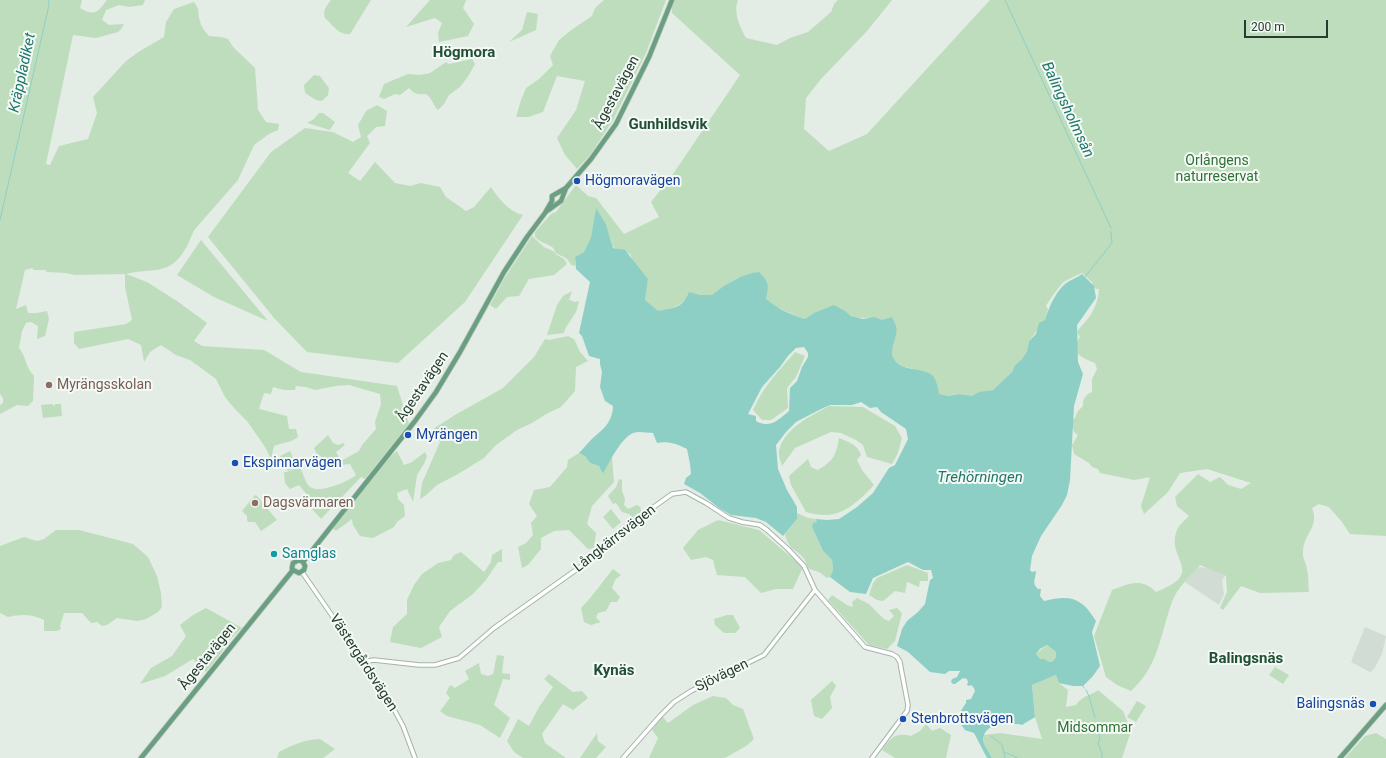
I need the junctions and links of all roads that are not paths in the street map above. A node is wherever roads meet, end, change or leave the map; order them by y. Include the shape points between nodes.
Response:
1 (672, 0) edge
2 (566, 188) junction
3 (556, 194) junction
4 (561, 198) junction
5 (552, 201) junction
6 (557, 204) junction
7 (545, 213) junction
8 (303, 562) junction
9 (293, 570) junction
10 (302, 572) junction
11 (815, 590) junction
12 (364, 663) junction
13 (1385, 705) edge
14 (141, 758) edge
15 (415, 758) edge
16 (623, 758) edge
17 (872, 758) edge
18 (1340, 758) edge

1 - 2 main road, Ågestavägen via 649,57 616,124
2 - 3 main road, Ågestavägen
2 - 4 main road, Ågestavägen
3 - 4 main road
3 - 5 main road, Ågestavägen via 552,196
4 - 6 main road, Ågestavägen
5 - 6 main road
5 - 7 main road, Ågestavägen
6 - 7 main road, Ågestavägen
7 - 8 main road, Ågestavägen via 504,272 436,392
8 - 9 main road, Ågestavägen via 299,560 293,563
8 - 10 main road via 305,566
9 - 10 main road via 296,573
9 - 14 main road, Ågestavägen
10 - 12 street, Västergårdsvägen
11 - 12 street, Långkärrsvägen via 802,563 760,525 729,518 689,493 674,493 623,529 590,560 494,628 459,658 435,665 374,660
11 - 16 street, Sjövägen via 764,655 674,702
11 - 17 street, Långkärrsvägen via 865,647 892,654 900,662 907,711
12 - 15 street, Västergårdsvägen via 394,708
13 - 18 main road

